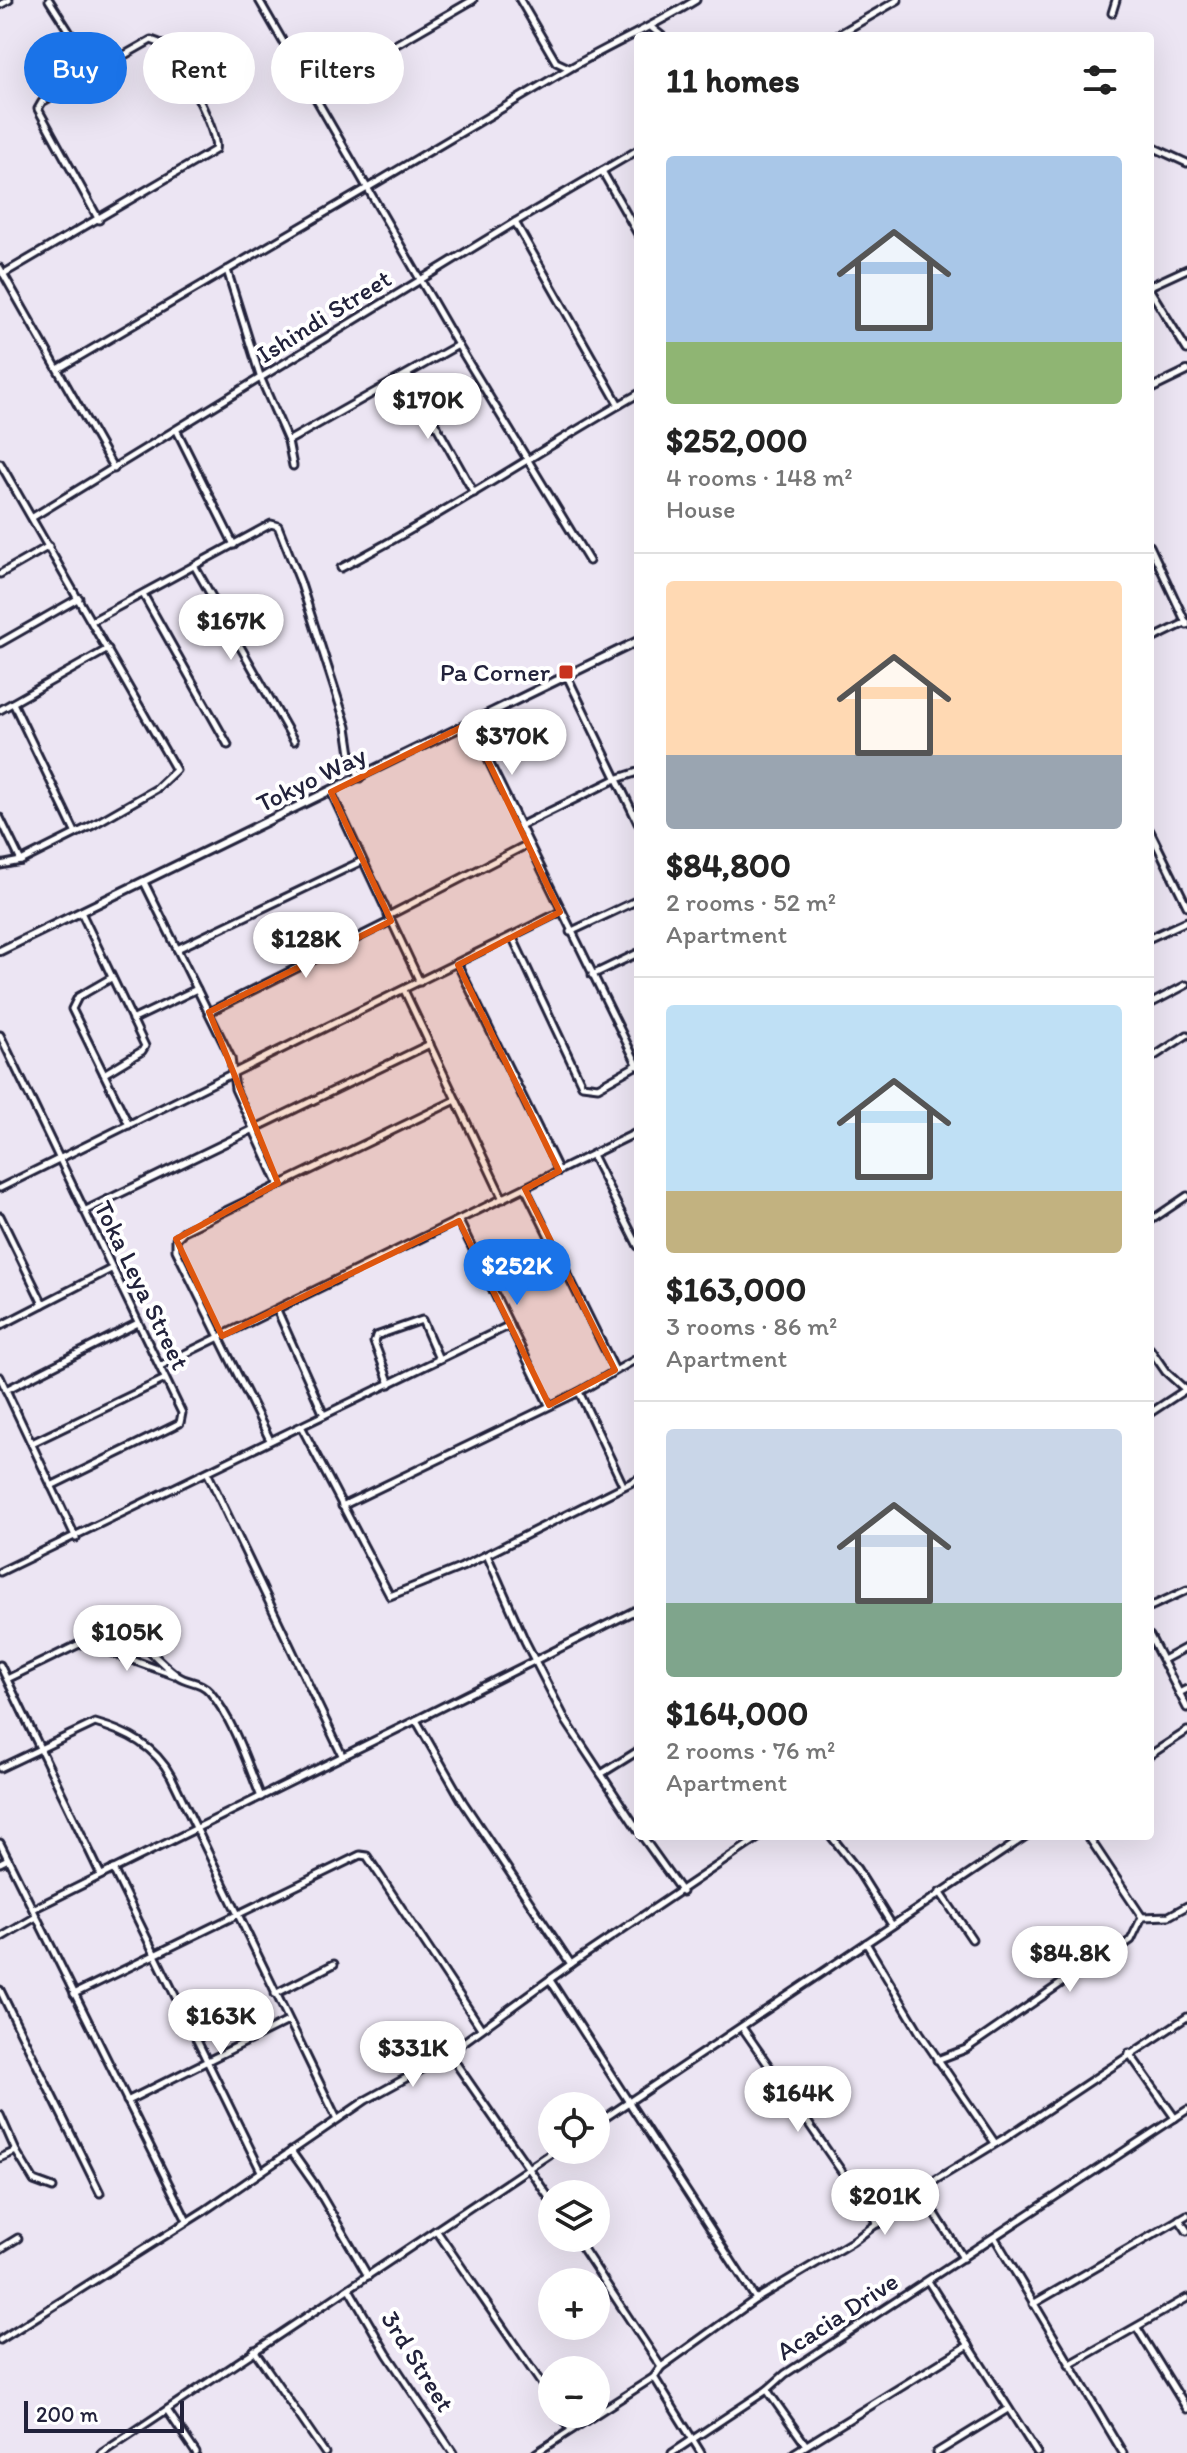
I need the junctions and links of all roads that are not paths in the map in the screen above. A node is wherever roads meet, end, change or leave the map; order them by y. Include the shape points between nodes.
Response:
1 (9, 0) edge
2 (49, 0) edge
3 (259, 0) edge
4 (473, 0) edge
5 (520, 0) edge
6 (696, 0) edge
7 (898, 0) edge
8 (1116, 0) edge
9 (0, 5) edge
10 (1112, 13) dead end
11 (652, 27) junction
12 (69, 32) edge
13 (277, 32) edge
14 (642, 32) edge
15 (658, 32) edge
16 (843, 32) edge
17 (634, 36) edge
18 (404, 40) edge
19 (127, 52) edge
20 (570, 68) junction
21 (41, 104) edge
22 (318, 104) edge
23 (1154, 148) edge
24 (634, 152) edge
25 (1187, 163) edge
26 (602, 171) junction
27 (368, 189) junction
28 (99, 220) junction
29 (515, 222) junction
30 (634, 227) edge
31 (1187, 269) edge
32 (227, 270) junction
33 (2, 271) edge
34 (420, 280) junction
35 (1154, 286) edge
36 (1154, 295) edge
37 (458, 345) junction
38 (1187, 350) edge
39 (58, 369) junction
40 (1187, 371) edge
41 (408, 375) junction
42 (261, 379) junction
43 (1154, 387) edge
44 (634, 396) edge
45 (619, 405) junction
46 (177, 431) junction
47 (288, 441) junction
48 (528, 457) junction
49 (1, 466) edge
50 (293, 466) dead end
51 (114, 469) junction
52 (474, 493) junction
53 (33, 517) junction
54 (234, 545) junction
55 (49, 546) junction
56 (1154, 554) edge
57 (589, 561) dead end
58 (195, 567) junction
59 (341, 568) dead end
60 (0, 574) edge
61 (143, 594) junction
62 (79, 598) junction
63 (92, 621) junction
64 (1187, 623) edge
65 (1154, 638) edge
66 (0, 643) edge
67 (634, 643) edge
68 (108, 649) junction
69 (567, 676) junction
70 (13, 703) junction
71 (0, 710) edge
72 (470, 723) junction
73 (294, 741) dead end
74 (228, 745) dead end
75 (634, 773) edge
76 (360, 778) junction
77 (616, 779) junction
78 (331, 792) junction
79 (634, 815) edge
80 (0, 818) edge
81 (520, 826) junction
82 (75, 832) junction
83 (1154, 839) edge
84 (528, 844) junction
85 (21, 861) junction
86 (362, 861) junction
87 (0, 865) edge
88 (144, 882) junction
89 (634, 902) edge
90 (1187, 906) edge
91 (81, 912) junction
92 (560, 912) junction
93 (390, 918) junction
94 (1187, 921) edge
95 (570, 932) junction
96 (512, 936) junction
97 (1154, 936) edge
98 (177, 949) junction
99 (0, 951) edge
100 (634, 955) edge
101 (458, 965) junction
102 (592, 975) junction
103 (111, 978) junction
104 (420, 982) junction
105 (1186, 985) edge
106 (197, 989) junction
107 (404, 990) junction
108 (1154, 1002) edge
109 (209, 1012) junction
110 (132, 1020) junction
111 (0, 1035) edge
112 (1187, 1035) edge
113 (430, 1044) junction
114 (1154, 1056) edge
115 (634, 1057) edge
116 (634, 1067) edge
117 (104, 1074) junction
118 (233, 1076) junction
119 (456, 1100) junction
120 (129, 1125) junction
121 (253, 1130) junction
122 (634, 1134) edge
123 (592, 1155) junction
124 (59, 1158) junction
125 (559, 1171) junction
126 (278, 1183) junction
127 (0, 1188) edge
128 (525, 1188) junction
129 (1187, 1196) edge
130 (503, 1199) junction
131 (84, 1211) junction
132 (0, 1216) edge
133 (1154, 1218) edge
134 (459, 1221) junction
135 (634, 1238) edge
136 (111, 1269) junction
137 (43, 1304) junction
138 (277, 1310) junction
139 (138, 1323) junction
140 (510, 1325) junction
141 (0, 1326) edge
142 (222, 1336) junction
143 (1154, 1355) edge
144 (439, 1359) junction
145 (634, 1360) edge
146 (160, 1366) junction
147 (615, 1370) junction
148 (0, 1377) edge
149 (165, 1379) junction
150 (390, 1384) junction
151 (6, 1390) junction
152 (1186, 1390) edge
153 (579, 1392) junction
154 (549, 1405) junction
155 (1154, 1410) edge
156 (324, 1415) junction
157 (302, 1428) junction
158 (270, 1440) junction
159 (32, 1443) junction
160 (208, 1474) junction
161 (634, 1481) edge
162 (623, 1485) junction
163 (51, 1486) junction
164 (342, 1506) junction
165 (76, 1538) junction
166 (487, 1555) junction
167 (0, 1572) edge
168 (1187, 1590) edge
169 (1154, 1605) edge
170 (634, 1611) edge
171 (84, 1643) junction
172 (1154, 1643) edge
173 (1187, 1647) edge
174 (1163, 1660) junction
175 (535, 1661) junction
176 (0, 1665) edge
177 (179, 1677) junction
178 (7, 1679) junction
179 (1187, 1689) edge
180 (1179, 1693) junction
181 (1187, 1708) edge
182 (416, 1720) junction
183 (1187, 1731) edge
184 (41, 1749) junction
185 (1154, 1752) edge
186 (634, 1753) edge
187 (342, 1755) junction
188 (0, 1768) edge
189 (601, 1774) junction
190 (261, 1797) junction
191 (634, 1824) edge
192 (196, 1831) junction
193 (645, 1840) edge
194 (755, 1840) edge
195 (834, 1840) edge
196 (1020, 1840) edge
197 (1091, 1840) edge
198 (0, 1843) edge
199 (8, 1859) junction
200 (0, 1863) edge
201 (113, 1869) junction
202 (101, 1875) junction
203 (682, 1892) junction
204 (940, 1892) junction
205 (1187, 1906) edge
206 (33, 1909) junction
207 (237, 1913) junction
208 (36, 1917) junction
209 (1142, 1917) junction
210 (892, 1925) junction
211 (0, 1938) edge
212 (972, 1939) dead end
213 (866, 1943) junction
214 (155, 1956) junction
215 (334, 1964) dead end
216 (571, 1964) junction
217 (550, 1980) junction
218 (0, 1990) edge
219 (74, 1994) junction
220 (275, 1994) junction
221 (1187, 2017) edge
222 (288, 2021) junction
223 (742, 2027) junction
224 (481, 2028) junction
225 (448, 2052) junction
226 (1129, 2053) junction
227 (206, 2060) junction
228 (937, 2060) junction
229 (127, 2101) junction
230 (629, 2103) junction
231 (1187, 2110) edge
232 (0, 2115) edge
233 (610, 2115) edge
234 (1175, 2118) junction
235 (337, 2119) junction
236 (995, 2143) junction
237 (16, 2151) junction
238 (291, 2151) junction
239 (0, 2158) edge
240 (538, 2162) edge
241 (529, 2168) junction
242 (261, 2171) junction
243 (538, 2181) edge
244 (53, 2188) dead end
245 (921, 2191) junction
246 (100, 2193) dead end
247 (1187, 2215) edge
248 (1179, 2219) junction
249 (187, 2221) junction
250 (878, 2224) junction
251 (436, 2230) junction
252 (1187, 2231) edge
253 (18, 2238) dead end
254 (995, 2238) junction
255 (0, 2249) edge
256 (585, 2252) edge
257 (963, 2258) junction
258 (368, 2276) junction
259 (928, 2281) junction
260 (349, 2289) junction
261 (1187, 2298) edge
262 (756, 2299) junction
263 (1033, 2304) junction
264 (1137, 2328) junction
265 (0, 2340) edge
266 (969, 2345) junction
267 (254, 2350) junction
268 (1069, 2365) junction
269 (661, 2367) junction
270 (654, 2377) junction
271 (538, 2379) edge
272 (767, 2390) junction
273 (1007, 2409) junction
274 (1187, 2409) edge
275 (167, 2410) junction
276 (571, 2430) joint
277 (692, 2440) junction
278 (806, 2445) junction
279 (102, 2453) edge
280 (196, 2453) edge
281 (325, 2453) edge
282 (453, 2453) edge
283 (536, 2453) edge
284 (672, 2453) edge
285 (701, 2453) edge
286 (794, 2453) edge
287 (936, 2453) edge
288 (1037, 2453) edge
289 (1123, 2453) edge

1 - 9 street
2 - 12 street
3 - 13 street
4 - 18 street
5 - 20 street via 556,62
6 - 11 street
7 - 16 street
8 - 10 street
11 - 14 street
11 - 15 street
17 - 20 street
19 - 28 street via 148,40 160,43 176,60 217,141 213,153
20 - 27 street
21 - 28 street via 38,109
22 - 27 street
23 - 25 street
24 - 26 street, Ishindi Street
26 - 29 street, Ishindi Street
26 - 30 street
27 - 32 street
27 - 34 street
28 - 33 street
29 - 34 street, Ishindi Street
29 - 45 street
31 - 35 street
32 - 39 street
32 - 42 street
33 - 39 street
34 - 37 street
34 - 42 street, Ishindi Street
36 - 38 street
37 - 41 street
37 - 48 street
39 - 51 street
40 - 43 street
41 - 47 street
41 - 52 street
42 - 46 street, Ishindi Street
42 - 47 street
44 - 45 street
45 - 48 street
46 - 51 street, Ishindi Street
46 - 54 street
47 - 50 street
48 - 52 street
48 - 57 street
49 - 53 street
51 - 53 street, Ishindi Street
52 - 59 street
53 - 55 street
54 - 58 street
54 - 76 street via 271,524 282,529
55 - 60 street
55 - 62 street
56 - 64 street
58 - 61 street
58 - 73 street
61 - 63 street
61 - 74 street
62 - 63 street
62 - 66 street
63 - 68 street
64 - 65 street
67 - 69 street, Tokyo Way
68 - 70 street
68 - 82 street via 176,770 156,789
69 - 72 street, Tokyo Way
69 - 77 street
70 - 71 street
70 - 82 street
72 - 76 street, Tokyo Way
72 - 81 street
75 - 77 street
76 - 78 street, Tokyo Way
77 - 79 street
77 - 81 street
78 - 86 street
78 - 88 street, Tokyo Way
80 - 85 street
81 - 84 street
82 - 85 street
83 - 90 street
84 - 92 street
84 - 93 street
85 - 87 street
86 - 93 street
86 - 98 street
88 - 91 street, Tokyo Way
88 - 98 street
89 - 95 street
91 - 99 street, Tokyo Way
91 - 103 street
92 - 95 street
92 - 96 street
93 - 104 street
93 - 109 street
94 - 97 street
95 - 102 street
96 - 101 street
96 - 116 street via 582,1085 598,1087
98 - 106 street
100 - 102 street
101 - 104 street
101 - 125 street
102 - 115 street
103 - 110 street
103 - 117 street via 72,1006
104 - 107 street
105 - 108 street
106 - 109 street
106 - 110 street
107 - 113 street
107 - 118 street
109 - 118 street via 231,1058
110 - 117 street via 145,1048
111 - 124 street, Toka Leya Street
112 - 114 street
113 - 119 street
113 - 121 street
117 - 120 street
118 - 120 street
118 - 121 street
119 - 126 street
119 - 130 street
120 - 124 street
121 - 126 street
121 - 131 street
122 - 123 street
123 - 125 street
123 - 135 street
124 - 127 street
124 - 131 street, Toka Leya Street
125 - 128 street
126 - 142 street via 176,1239 176,1250
128 - 130 street
128 - 147 street
129 - 133 street
130 - 134 street
131 - 136 street, Toka Leya Street
132 - 137 street
134 - 138 street
134 - 140 street
136 - 137 street
136 - 139 street, Toka Leya Street
137 - 141 street
138 - 142 street
138 - 156 street
139 - 146 street, Toka Leya Street
139 - 151 street
140 - 144 street
140 - 154 street
142 - 146 street
142 - 158 street
143 - 152 street
144 - 150 street
144 - 150 street via 422,1320 376,1336
145 - 147 street
146 - 149 street, Toka Leya Street
147 - 153 street
148 - 151 street
149 - 159 street
149 - 163 street, Toka Leya Street via 182,1413 180,1423
150 - 156 street
151 - 159 street
152 - 155 street
153 - 154 street
153 - 162 street
154 - 164 street
156 - 157 street
157 - 158 street
157 - 164 street
158 - 160 street
159 - 163 street
160 - 165 street
160 - 187 street
161 - 162 street
162 - 166 street
163 - 165 street
164 - 166 street via 390,1596
165 - 167 street
166 - 175 street
168 - 169 street
170 - 175 street
171 - 177 street
171 - 177 street via 116,1630 157,1655
171 - 178 street
172 - 174 street
173 - 174 street
174 - 180 street
175 - 182 street
175 - 189 street
176 - 178 street
177 - 190 street via 211,1693
178 - 184 street
179 - 180 street
180 - 181 street
182 - 187 street
182 - 216 street via 463,1802
183 - 185 street
184 - 188 street
184 - 192 street via 95,1723 151,1748
184 - 202 street
186 - 189 street
187 - 190 street
189 - 191 street
190 - 192 street
192 - 201 street
192 - 207 street
193 - 203 street
194 - 203 street
195 - 210 street
196 - 204 street
197 - 209 street
198 - 199 street
199 - 200 street
199 - 206 street
201 - 202 street
201 - 214 street
202 - 206 street
203 - 216 street
204 - 210 street
204 - 212 street
205 - 209 street via 1169,1916
206 - 208 street
207 - 214 street
207 - 220 street
207 - 224 street via 367,1856
208 - 211 street
208 - 219 street
209 - 228 street via 1123,1945 966,2049
210 - 213 street
213 - 223 street
213 - 228 street
214 - 219 street
214 - 227 street
215 - 220 street
216 - 217 street
217 - 224 street
217 - 230 street
218 - 246 street
219 - 229 street
220 - 222 street
221 - 226 street
222 - 227 street
222 - 235 street
223 - 230 street
223 - 250 street
224 - 225 street
225 - 235 street
225 - 241 street
226 - 234 street
226 - 236 street
227 - 229 street
227 - 242 street
228 - 236 street
229 - 249 street
230 - 233 street
230 - 262 street
231 - 234 street, Acacia Drive
232 - 237 street
234 - 254 street, Acacia Drive
235 - 238 street
236 - 245 street
237 - 239 street
237 - 244 street via 34,2181
238 - 242 street
238 - 258 street
240 - 241 street
241 - 243 street
241 - 251 street
242 - 249 street
245 - 250 street
245 - 257 street
247 - 248 street
248 - 252 street
248 - 263 street
249 - 265 street
250 - 262 street
251 - 258 street
251 - 271 street
253 - 255 street
254 - 257 street, Acacia Drive
254 - 263 street
256 - 269 street
257 - 259 street, Acacia Drive
258 - 260 street
259 - 266 street
259 - 272 street, Acacia Drive
260 - 267 street
260 - 282 street, 3rd Street
261 - 264 street
262 - 269 street
263 - 268 street
264 - 268 street
264 - 274 street
266 - 273 street
266 - 278 street
267 - 275 street
267 - 281 street
268 - 289 street
269 - 270 street
270 - 276 street
270 - 277 street
272 - 277 street, Acacia Drive
272 - 278 street
273 - 287 street
273 - 288 street
275 - 279 street
275 - 280 street
276 - 283 street
277 - 284 street, Acacia Drive
277 - 285 street
278 - 286 street

